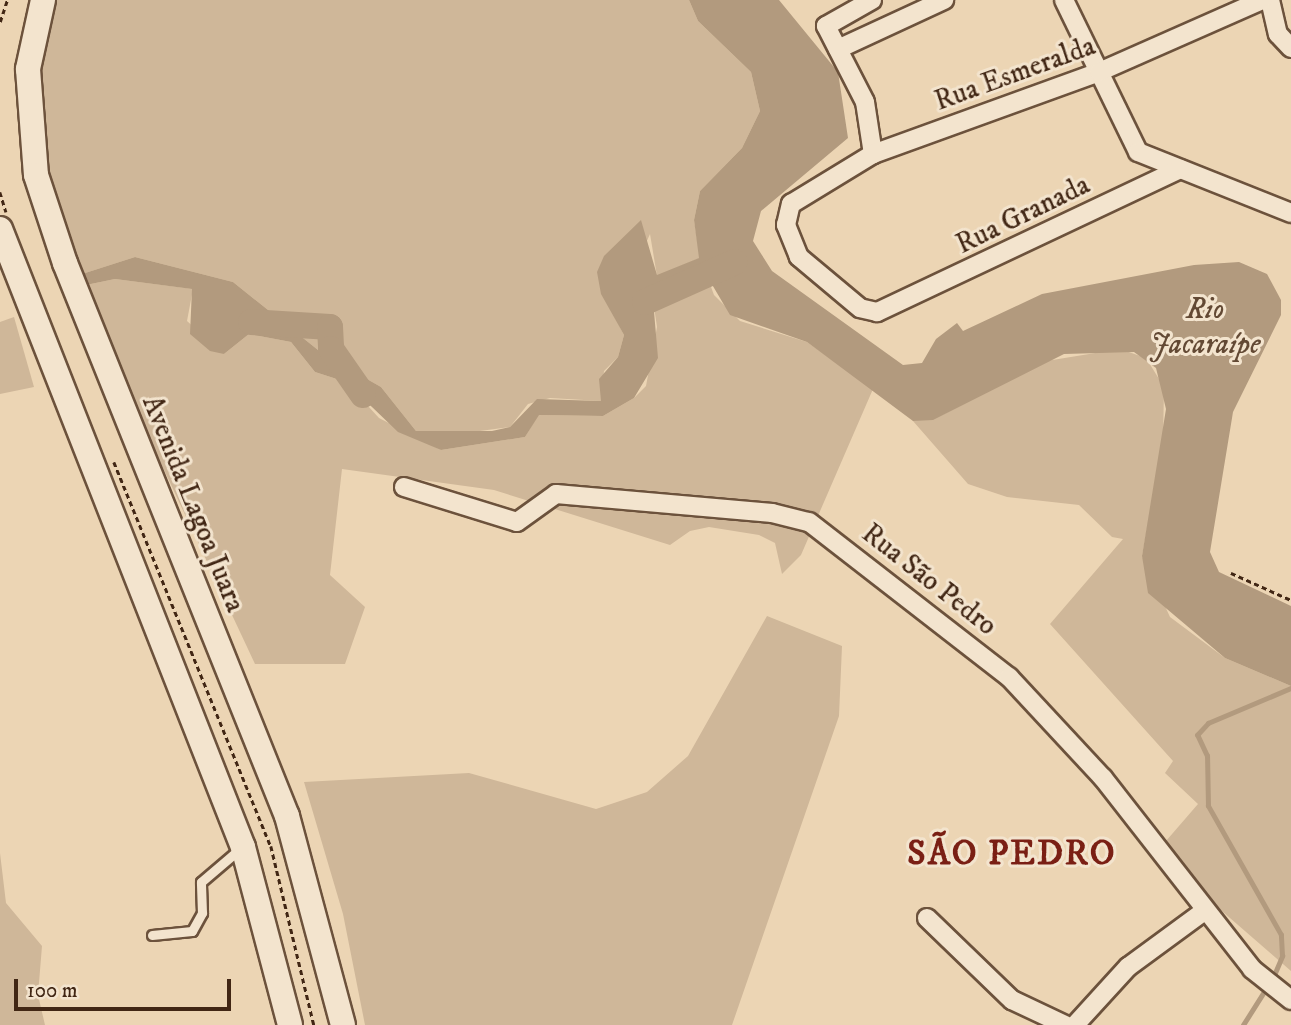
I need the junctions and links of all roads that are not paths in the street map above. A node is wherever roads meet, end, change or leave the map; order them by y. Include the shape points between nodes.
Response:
1 (43, 0) edge
2 (872, 0) edge
3 (944, 0) edge
4 (1064, 0) edge
5 (1262, 0) edge
6 (1270, 0) edge
7 (1291, 48) edge
8 (838, 49) junction
9 (1099, 72) junction
10 (873, 154) junction
11 (1180, 169) junction
12 (1291, 213) edge
13 (0, 229) edge
14 (890, 309) joint
15 (404, 487) dead end
16 (243, 847) junction
17 (1203, 912) junction
18 (927, 918) dead end
19 (152, 935) dead end
20 (1291, 1000) edge
21 (290, 1025) edge
22 (343, 1025) edge
23 (1065, 1025) edge
24 (1075, 1025) edge

1 - 22 main road, Avenida Lagoa Juara via 28,69 36,175 65,263 287,816
2 - 8 street via 827,22
3 - 8 street
4 - 9 street
5 - 9 street, Rua Esmeralda
6 - 7 street via 1278,34
8 - 10 street via 865,102
9 - 10 street, Rua Esmeralda
9 - 11 street via 1138,152
10 - 14 street, Rua Esmeralda via 791,204 786,225 799,257 860,308
11 - 12 street
11 - 14 street, Rua Granada
13 - 16 main road
15 - 17 street, Rua São Pedro via 517,522 556,494 772,513 809,522 1009,677 1103,778
16 - 19 lane via 201,882 202,913 192,931
16 - 21 main road
17 - 20 street, Rua São Pedro via 1265,982
17 - 24 street via 1128,967
18 - 23 street via 1012,1000

